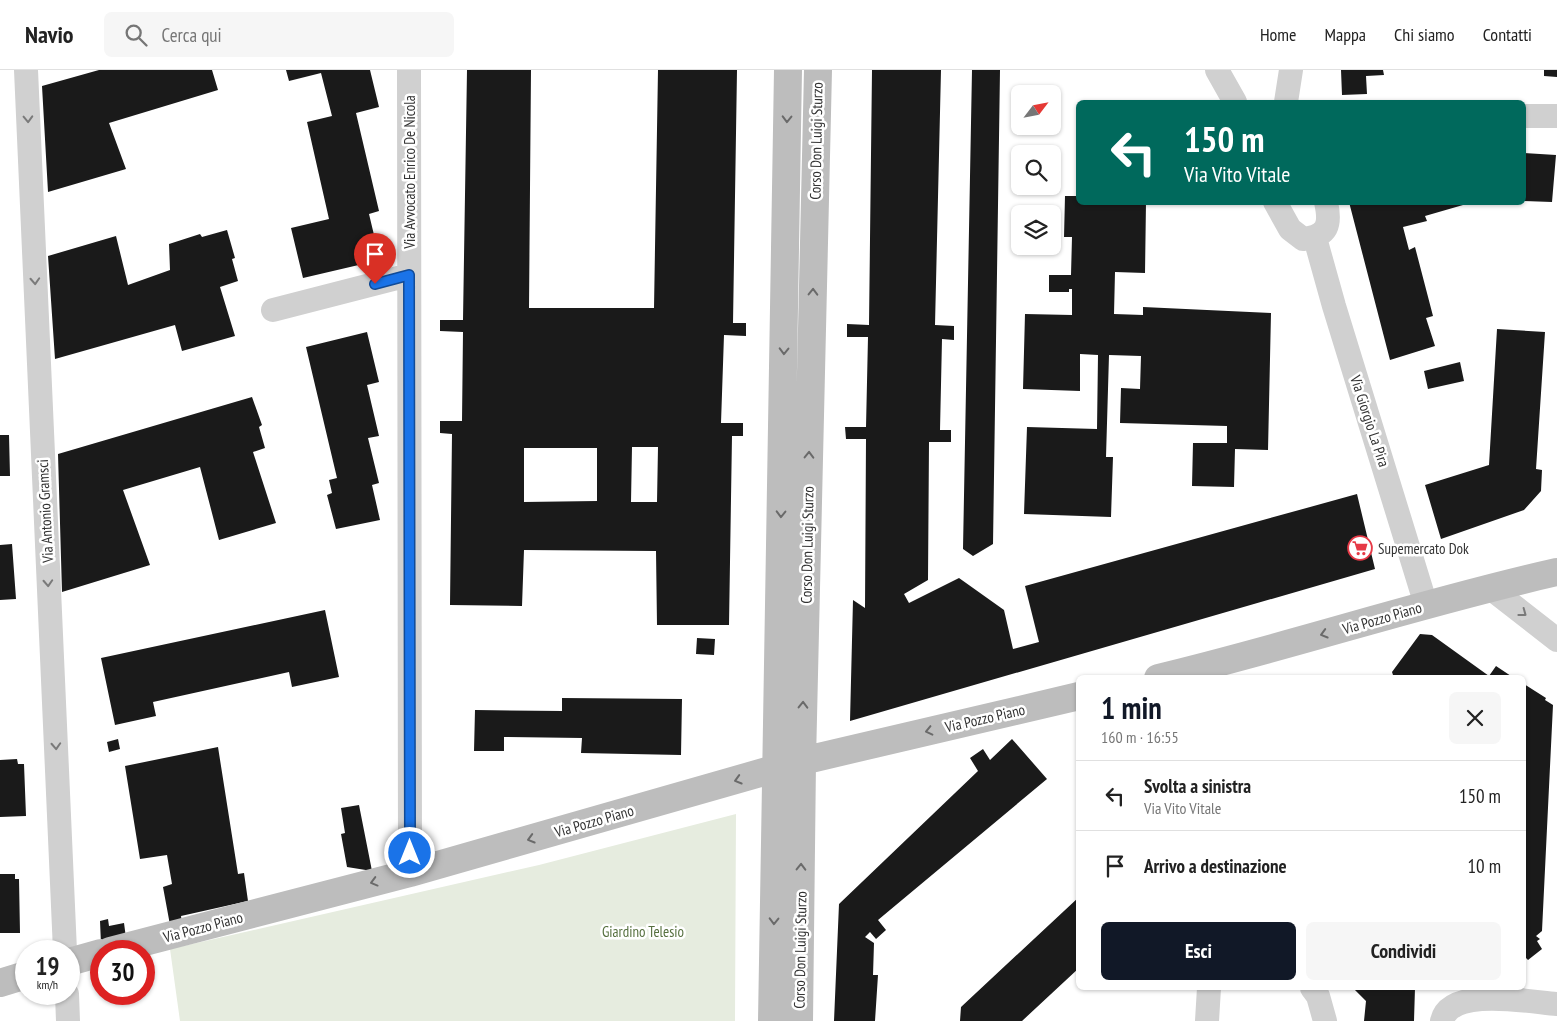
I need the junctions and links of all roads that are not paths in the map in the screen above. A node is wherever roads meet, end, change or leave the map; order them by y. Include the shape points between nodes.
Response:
1 (26, 70) edge
2 (409, 70) edge
3 (788, 70) edge
4 (818, 70) edge
5 (1217, 70) edge
6 (1291, 70) edge
7 (1234, 100) edge
8 (1286, 100) edge
9 (1526, 116) edge
10 (1557, 116) edge
11 (1277, 205) edge
12 (1327, 205) edge
13 (1315, 238) junction
14 (409, 275) junction
15 (273, 310) dead end
16 (1557, 572) edge
17 (1489, 587) junction
18 (1426, 605) junction
19 (1557, 640) edge
20 (1220, 670) edge
21 (1181, 675) edge
22 (1076, 697) edge
23 (802, 761) junction
24 (776, 769) junction
25 (410, 873) junction
26 (65, 940) edge
27 (152, 940) edge
28 (15, 978) edge
29 (0, 983) edge
30 (1209, 990) edge
31 (1314, 990) edge
32 (1557, 1004) edge
33 (67, 1005) edge
34 (68, 1021) edge
35 (772, 1021) edge
36 (799, 1021) edge
37 (1207, 1021) edge
38 (1325, 1021) edge
39 (1442, 1021) edge

1 -> 26 street, Via Antonio Gramsci
2 - 14 street, Via Avvocato Enrico De Nicola
3 -> 24 street, Corso Don Luigi Sturzo
23 -> 4 street, Corso Don Luigi Sturzo
5 - 7 street
6 - 8 street
9 - 10 street
11 - 13 street via 1290,229 1303,239
12 - 13 street via 1330,218 1326,230
13 - 18 street, Via Giorgio La Pira
14 - 15 street
14 - 25 street, Via Avvocato Enrico De Nicola
16 - 17 street, Via Pozzo Piano
17 - 18 street, Via Pozzo Piano
17 -> 19 street
18 -> 20 street, Via Pozzo Piano
20 - 21 street, Via Pozzo Piano
22 -> 23 street, Via Pozzo Piano
23 - 24 street, Via Pozzo Piano
36 -> 23 street, Corso Don Luigi Sturzo
24 -> 25 street, Via Pozzo Piano
24 -> 35 street, Corso Don Luigi Sturzo
25 -> 27 street, Via Pozzo Piano
28 - 29 street
30 - 37 street
31 - 38 street
32 - 39 street via 1475,998 1454,1004
33 - 34 street

